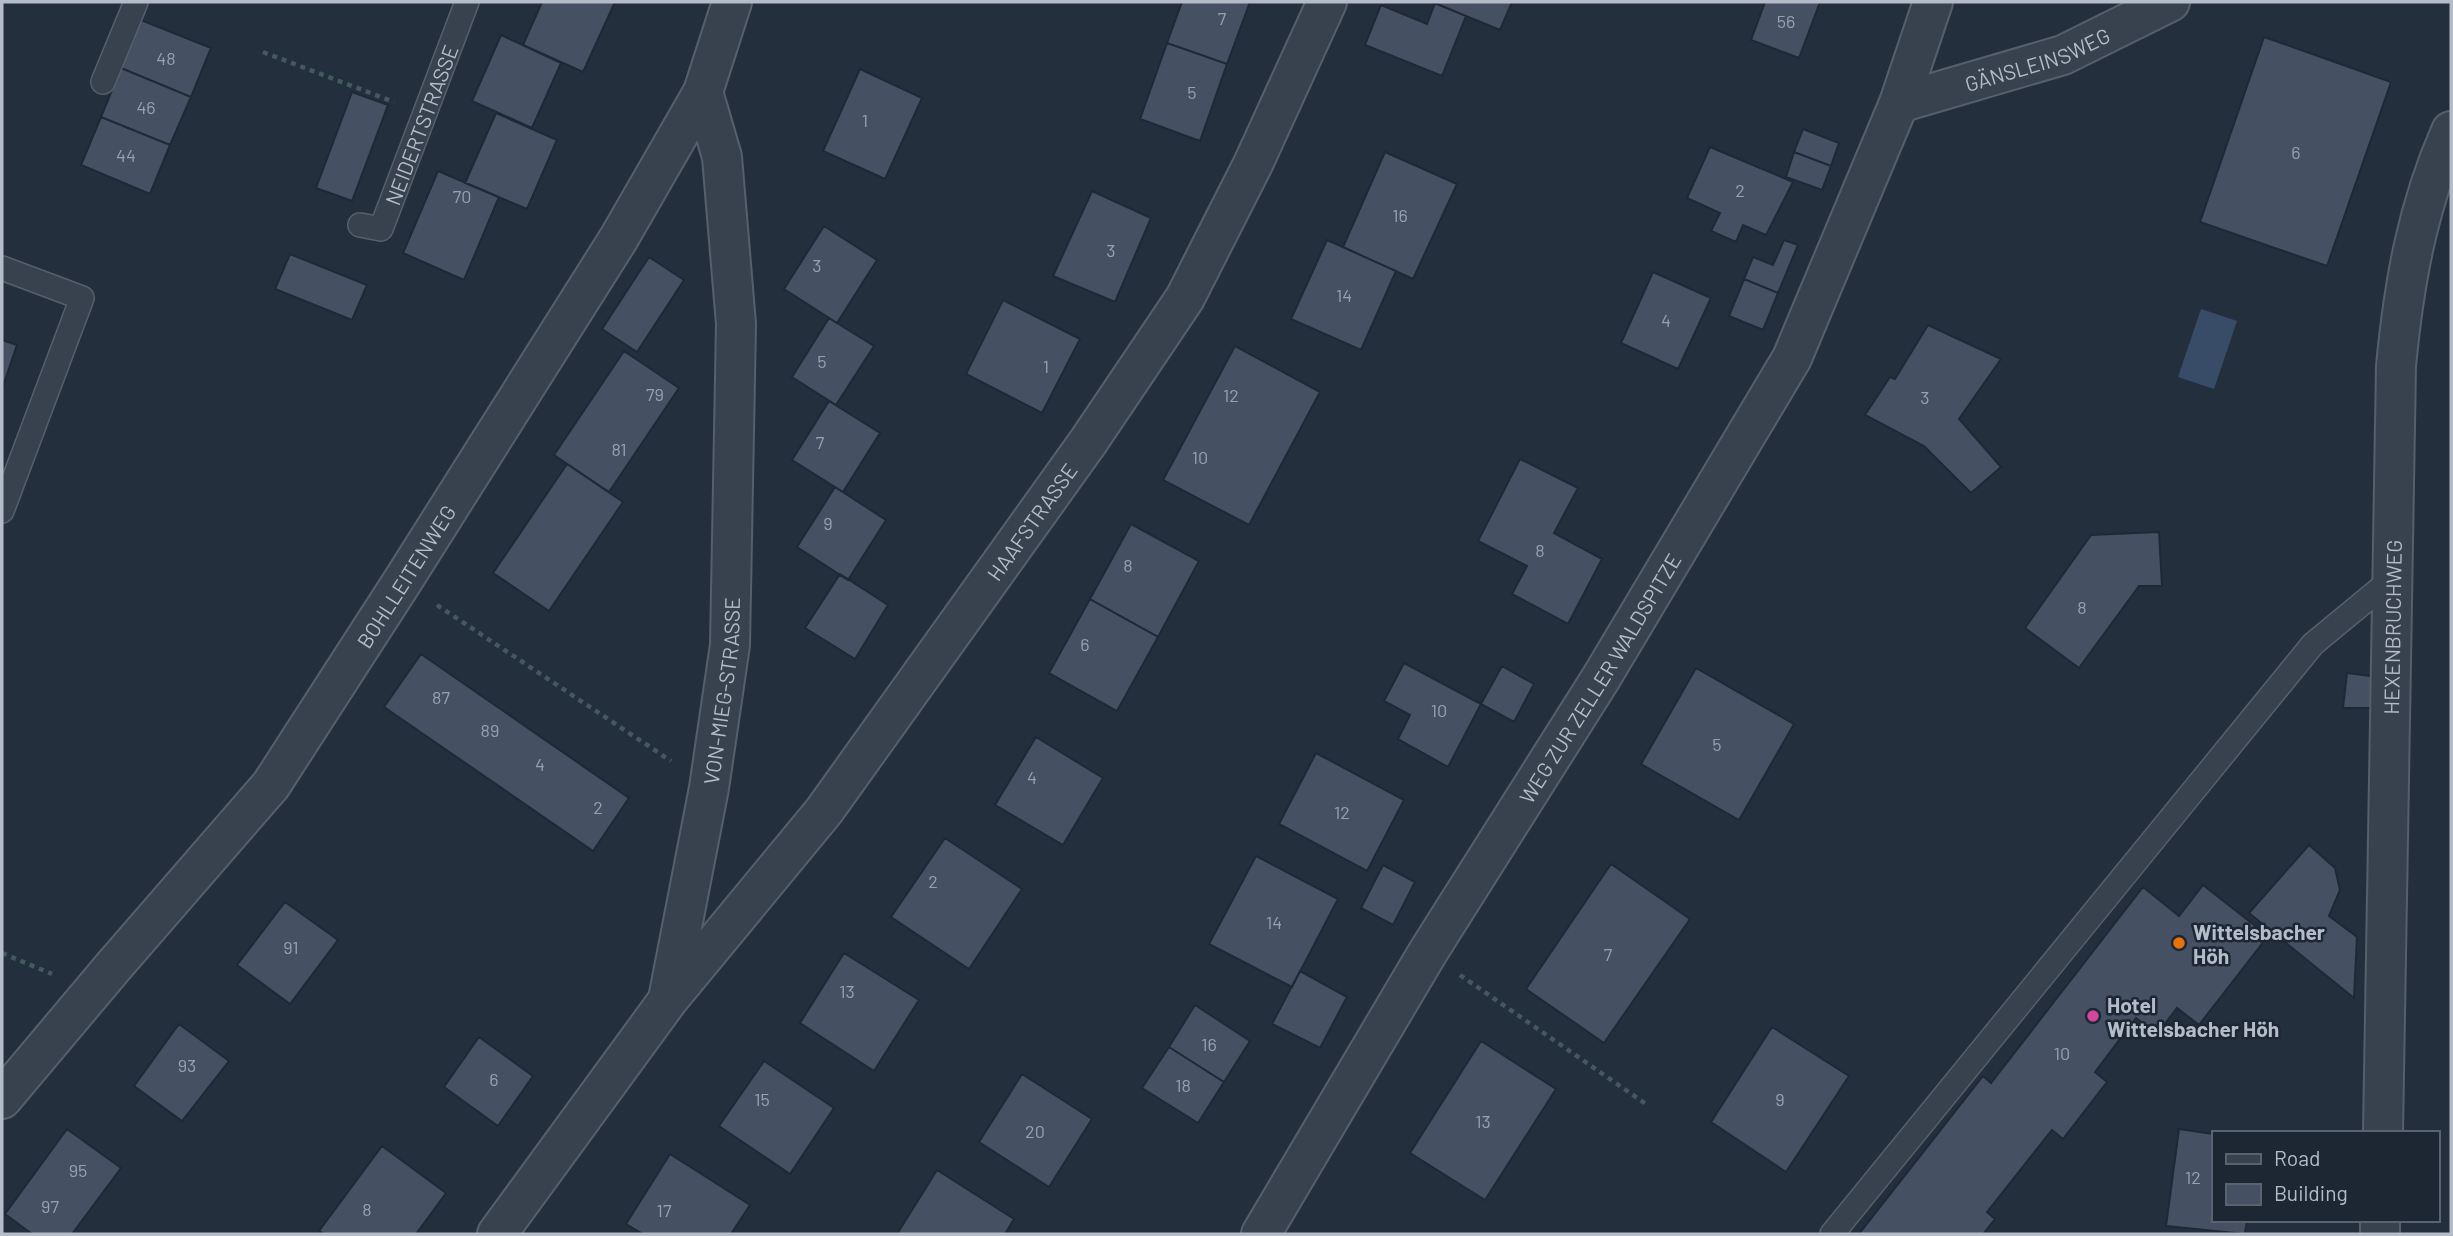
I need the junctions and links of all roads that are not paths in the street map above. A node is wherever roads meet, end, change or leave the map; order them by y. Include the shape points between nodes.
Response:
1 (136, 2) edge
2 (467, 2) edge
3 (732, 2) edge
4 (1326, 2) edge
5 (1933, 2) edge
6 (2171, 2) edge
7 (103, 82) dead end
8 (703, 92) junction
9 (1899, 103) junction
10 (2451, 131) edge
11 (360, 225) dead end
12 (2, 268) edge
13 (2, 511) edge
14 (2393, 578) junction
15 (668, 1000) junction
16 (2, 1099) edge
17 (2383, 1131) edge
18 (497, 1234) edge
19 (1261, 1234) edge
20 (1832, 1234) edge

1 - 7 lane
2 - 11 lane, NEIDERTSTRASSE via 381,229
3 - 8 street, BOHLLEITENWEG
4 - 15 street, HAAFSTRASSE via 1253,164 1185,298 1088,442 824,811
5 - 9 street, WEG ZUR ZELLER WALDSPITZE
6 - 9 street, GÄNSLEINSWEG via 2063,55
8 - 15 street, VON-MIEG-STRASSE via 722,157 736,324 730,645 707,801
8 - 16 street, BOHLLEITENWEG via 619,238 271,785
9 - 19 street, WEG ZUR ZELLER WALDSPITZE via 1792,358
10 - 14 street, HEXENBRUCHWEG via 2422,210 2403,297 2396,366
12 - 13 lane via 82,298
14 - 17 street, HEXENBRUCHWEG
14 - 20 lane via 2313,644
15 - 18 street, VON-MIEG-STRASSE

